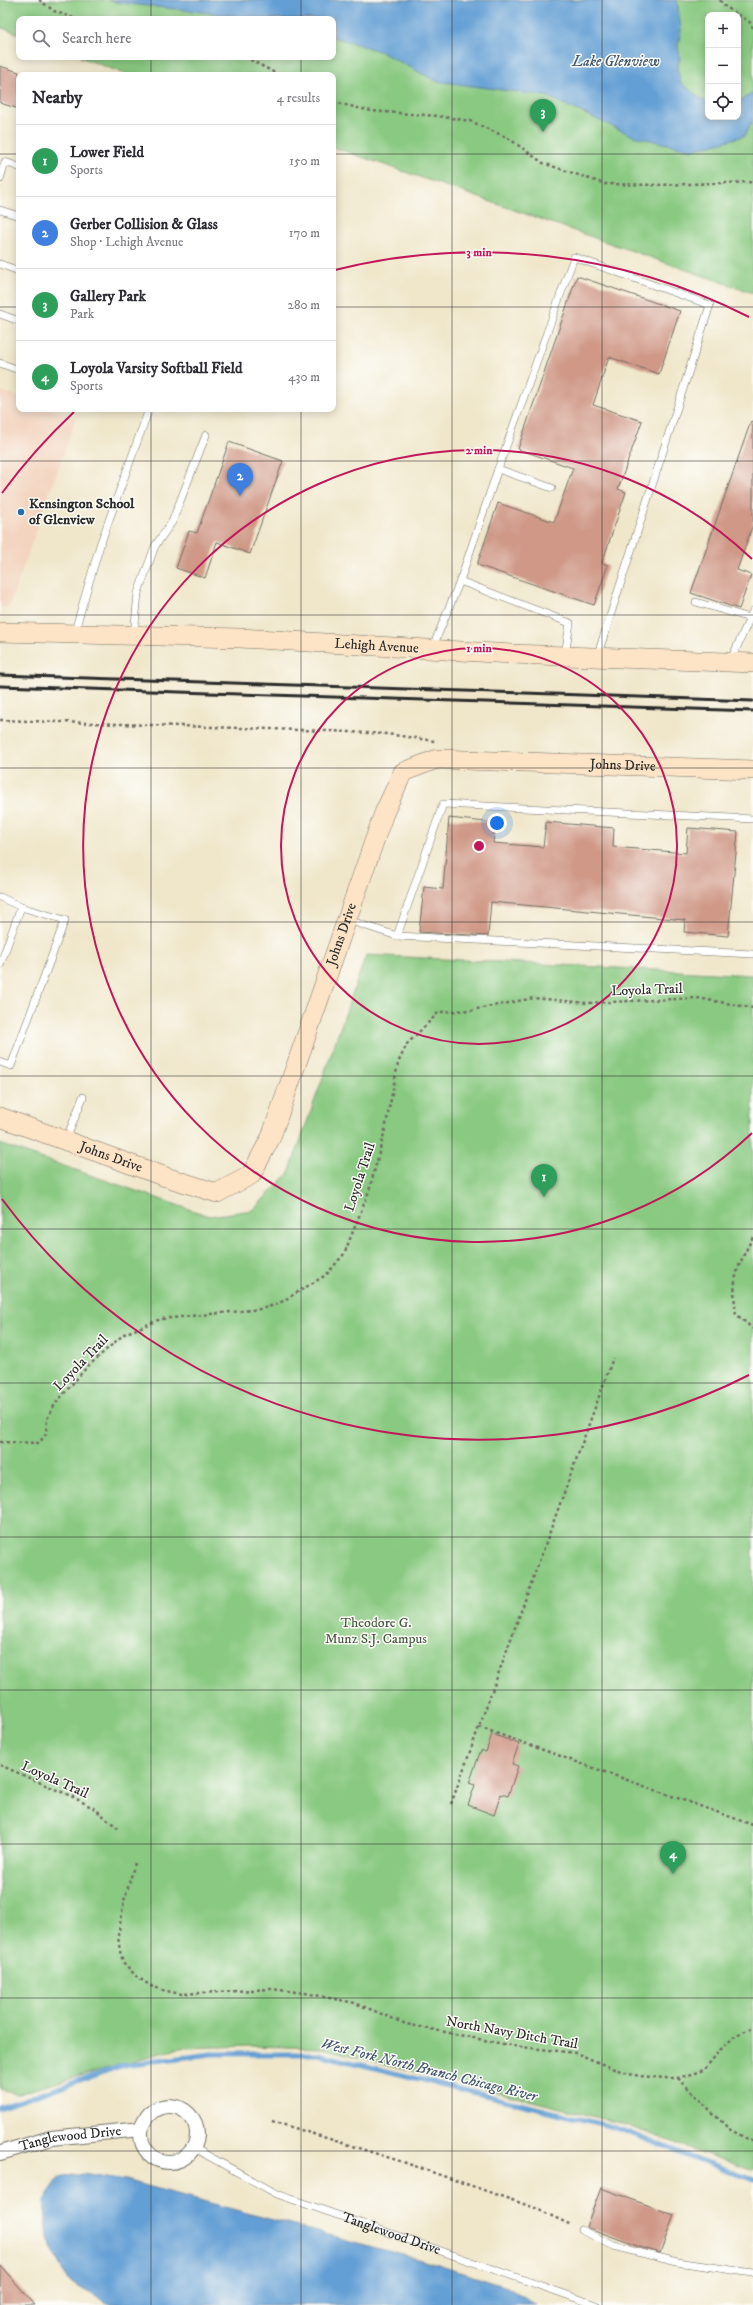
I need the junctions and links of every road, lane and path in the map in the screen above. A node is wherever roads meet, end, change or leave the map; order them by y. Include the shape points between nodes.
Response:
1 (39, 0) edge
2 (720, 0) edge
3 (68, 16) edge
4 (753, 28) edge
5 (251, 60) edge
6 (273, 72) edge
7 (336, 103) edge
8 (16, 166) edge
9 (0, 178) edge
10 (753, 182) edge
11 (0, 210) edge
12 (16, 215) edge
13 (0, 264) edge
14 (16, 270) edge
15 (0, 314) edge
16 (16, 320) edge
17 (0, 363) edge
18 (16, 369) edge
19 (148, 412) edge
20 (206, 435) dead end
21 (498, 469) junction
22 (552, 488) dead end
23 (460, 581) junction
24 (696, 602) dead end
25 (753, 611) edge
26 (750, 618) junction
27 (0, 632) edge
28 (74, 634) junction
29 (134, 635) junction
30 (432, 649) junction
31 (564, 656) junction
32 (597, 657) junction
33 (730, 662) junction
34 (753, 663) edge
35 (0, 720) edge
36 (439, 742) dead end
37 (753, 770) edge
38 (753, 819) edge
39 (0, 897) edge
40 (21, 907) junction
41 (346, 919) junction
42 (397, 936) junction
43 (753, 954) edge
44 (0, 965) edge
45 (753, 1008) edge
46 (0, 1062) edge
47 (83, 1097) dead end
48 (0, 1117) edge
49 (65, 1141) junction
50 (753, 1237) edge
51 (753, 1329) edge
52 (613, 1358) dead end
53 (0, 1442) edge
54 (479, 1727) junction
55 (0, 1765) edge
56 (451, 1804) dead end
57 (753, 1825) edge
58 (119, 1829) dead end
59 (135, 1863) dead end
60 (753, 2027) edge
61 (678, 2078) junction
62 (272, 2121) dead end
63 (141, 2129) junction
64 (753, 2142) edge
65 (194, 2148) junction
66 (0, 2153) edge
67 (580, 2230) joint
68 (753, 2273) edge
69 (596, 2305) edge

1 - 3 path via 54,11
2 - 4 path via 723,5 751,23
5 - 6 path
7 - 10 path via 371,111 470,121 508,138 543,163 605,184
8 - 9 lane via 5,162
11 - 12 lane
13 - 14 lane
15 - 16 lane
17 - 18 lane
19 - 28 lane via 100,545
20 - 29 lane via 172,522 155,546 138,593
21 - 22 lane
21 - 23 lane
21 - 32 lane via 574,257 710,305
23 - 30 lane
23 - 31 lane via 570,623
24 - 26 lane
25 - 26 lane
26 - 33 lane
27 - 28 street, Lehigh Avenue
28 - 29 street, Lehigh Avenue
29 - 30 street, Lehigh Avenue
30 - 31 street, Lehigh Avenue
31 - 32 street, Lehigh Avenue
32 - 33 street, Lehigh Avenue
33 - 34 street, Lehigh Avenue
35 - 36 path via 330,731 387,734
37 - 41 street, Johns Drive via 436,759 403,772 384,813
38 - 42 lane via 443,804
39 - 40 lane
40 - 44 lane
40 - 46 lane via 65,920 11,1066
41 - 42 lane
41 - 49 street, Johns Drive via 271,1137 251,1175 217,1193
42 - 43 lane
45 - 53 path, Loyola Trail via 697,998 587,1003 534,998 472,1010 440,1012 407,1044 398,1063 385,1130 369,1190 344,1254 326,1274 278,1304 261,1309 161,1319 124,1334 86,1368 56,1404 47,1419 46,1434 39,1443
47 - 49 lane
48 - 49 street, Johns Drive
50 - 51 path via 735,1275 734,1297 736,1314
52 - 54 path
54 - 56 path
54 - 57 path
55 - 58 path, Loyola Trail via 73,1797 95,1809
59 - 61 path, North Navy Ditch Trail via 124,1901 118,1936 123,1962 136,1976 151,1986 182,1994 253,1989 305,1993 355,2003 406,2024 506,2045 576,2053 614,2070 639,2076
60 - 61 path, North Navy Ditch Trail via 735,2036 704,2070
61 - 64 path via 729,2129
62 - 67 path via 403,2162 535,2208
63 - 65 street, Tanglewood Drive via 142,2143 146,2151 162,2161 180,2160
63 - 65 street, Tanglewood Drive via 146,2117 153,2110 171,2105 180,2107 194,2120 197,2139
63 - 66 street, Tanglewood Drive via 51,2138
65 - 69 lane, Tanglewood Drive via 277,2194
67 - 68 lane via 614,2246 677,2262

